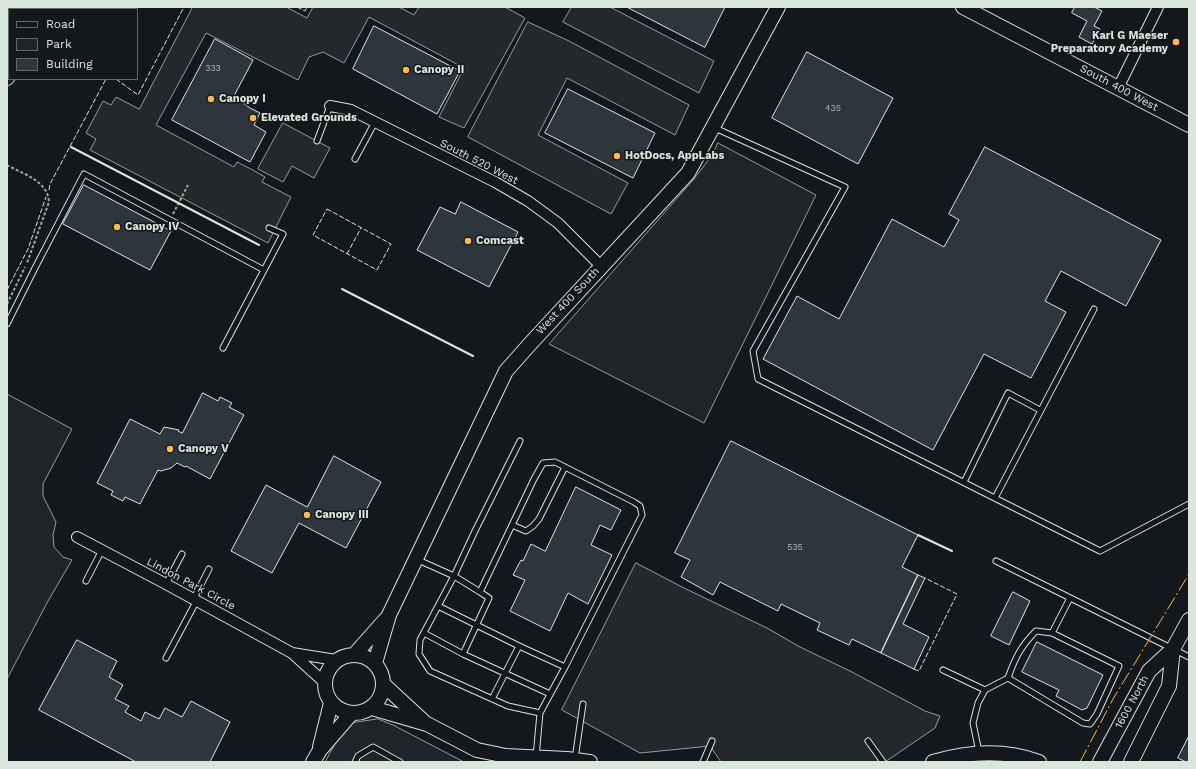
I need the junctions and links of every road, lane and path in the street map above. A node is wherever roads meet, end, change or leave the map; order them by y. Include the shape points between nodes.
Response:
1 (38, 7) edge
2 (778, 7) edge
3 (963, 7) edge
4 (1158, 7) edge
5 (43, 8) edge
6 (1118, 88) junction
7 (330, 106) joint
8 (375, 122) junction
9 (1189, 125) edge
10 (713, 127) junction
11 (317, 142) dead end
12 (355, 159) dead end
13 (7, 165) edge
14 (188, 185) dead end
15 (170, 220) junction
16 (269, 228) dead end
17 (601, 266) junction
18 (264, 270) junction
19 (7, 304) edge
20 (1094, 309) dead end
21 (7, 324) edge
22 (223, 348) dead end
23 (1040, 410) junction
24 (520, 441) dead end
25 (565, 467) junction
26 (964, 482) junction
27 (995, 498) junction
28 (1189, 504) edge
29 (512, 525) junction
30 (77, 537) dead end
31 (102, 550) junction
32 (182, 554) dead end
33 (415, 559) junction
34 (996, 561) dead end
35 (210, 569) dead end
36 (454, 576) junction
37 (86, 581) dead end
38 (166, 584) junction
39 (480, 592) junction
40 (1070, 598) junction
41 (195, 599) junction
42 (438, 606) junction
43 (389, 615) junction
44 (1189, 620) edge
45 (477, 625) junction
46 (424, 633) junction
47 (1052, 633) junction
48 (519, 646) junction
49 (1173, 650) junction
50 (292, 653) junction
51 (355, 654) junction
52 (463, 654) junction
53 (1189, 657) edge
54 (166, 658) dead end
55 (336, 660) junction
56 (375, 663) junction
57 (565, 667) junction
58 (943, 670) dead end
59 (505, 673) junction
60 (1008, 678) junction
61 (325, 683) junction
62 (384, 685) junction
63 (985, 690) junction
64 (550, 694) junction
65 (492, 699) junction
66 (331, 703) junction
67 (583, 704) dead end
68 (372, 708) junction
69 (540, 713) junction
70 (351, 714) junction
71 (427, 724) junction
72 (868, 740) dead end
73 (712, 741) dead end
74 (979, 753) junction
75 (316, 756) edge
76 (536, 758) junction
77 (580, 761) edge
78 (355, 762) edge
79 (400, 762) edge
80 (703, 762) edge
81 (883, 762) edge
82 (933, 762) edge
83 (1039, 762) edge
84 (1100, 762) edge
85 (1130, 762) edge

1 - 5 street
2 - 10 street, West 400 South
3 - 6 street, South 400 West
4 - 6 street
6 - 9 street, South 400 West
7 - 8 street, South 520 West via 351,110
7 - 11 lane
8 - 12 lane
8 - 17 street, South 520 West via 528,201 558,224
10 - 17 street, West 400 South via 688,173
10 - 26 lane via 845,187 753,351 758,379
13 - 19 path via 39,182 48,194 49,202 30,258
14 - 15 path
15 - 18 lane
15 - 21 lane via 84,174
16 - 18 lane via 284,234
17 - 33 street, West 400 South via 506,372
18 - 22 lane
20 - 23 lane
23 - 26 lane via 1008,393
23 - 27 lane
24 - 36 lane
25 - 29 lane via 533,526 526,531
25 - 29 lane via 555,462 543,463
25 - 57 lane via 640,506 642,516
26 - 27 lane
27 - 28 lane via 1100,551
29 - 39 lane
30 - 31 street, Lindon Park Circle
31 - 37 lane
31 - 38 street, Lindon Park Circle
32 - 38 lane
33 - 36 lane
33 - 43 street, West 400 South
34 - 40 lane
35 - 41 lane
36 - 39 lane
36 - 42 lane
38 - 41 street, Lindon Park Circle
39 - 45 lane via 489,598
40 - 47 lane
40 - 49 lane
41 - 50 street, Lindon Park Circle
41 - 54 lane
42 - 45 lane
42 - 46 lane
43 - 51 street, West 400 South
43 - 56 street, West 400 South
44 - 49 street, 1600 North
45 - 48 lane
45 - 52 lane
46 - 52 lane
46 - 65 lane via 420,640 419,654 430,671
47 - 60 lane via 1036,631 1016,657
47 - 60 lane via 1119,666 1090,724 1083,723
48 - 57 lane
48 - 59 lane
49 - 53 lane
49 - 84 street, 1600 North via 1149,671
49 - 85 street, 1600 North via 1169,686
50 - 55 street
50 - 61 street
51 - 55 street
51 - 56 street via 367,657
52 - 59 lane
55 - 61 street via 329,668
56 - 62 street via 382,674
57 - 64 lane
58 - 63 lane
59 - 64 lane
59 - 65 lane
60 - 63 lane
61 - 66 street via 326,694
62 - 68 street via 379,700
62 - 71 street
63 - 74 lane via 978,703 973,723
64 - 69 lane
65 - 69 lane via 508,706
66 - 70 street via 339,710
66 - 75 street
67 - 77 lane
68 - 70 street
68 - 71 street
69 - 76 lane
70 - 75 street
71 - 76 street via 490,755
72 - 81 lane
73 - 80 lane
74 - 82 street
74 - 83 street via 1008,754
76 - 77 street
78 - 79 lane via 358,756 373,748

